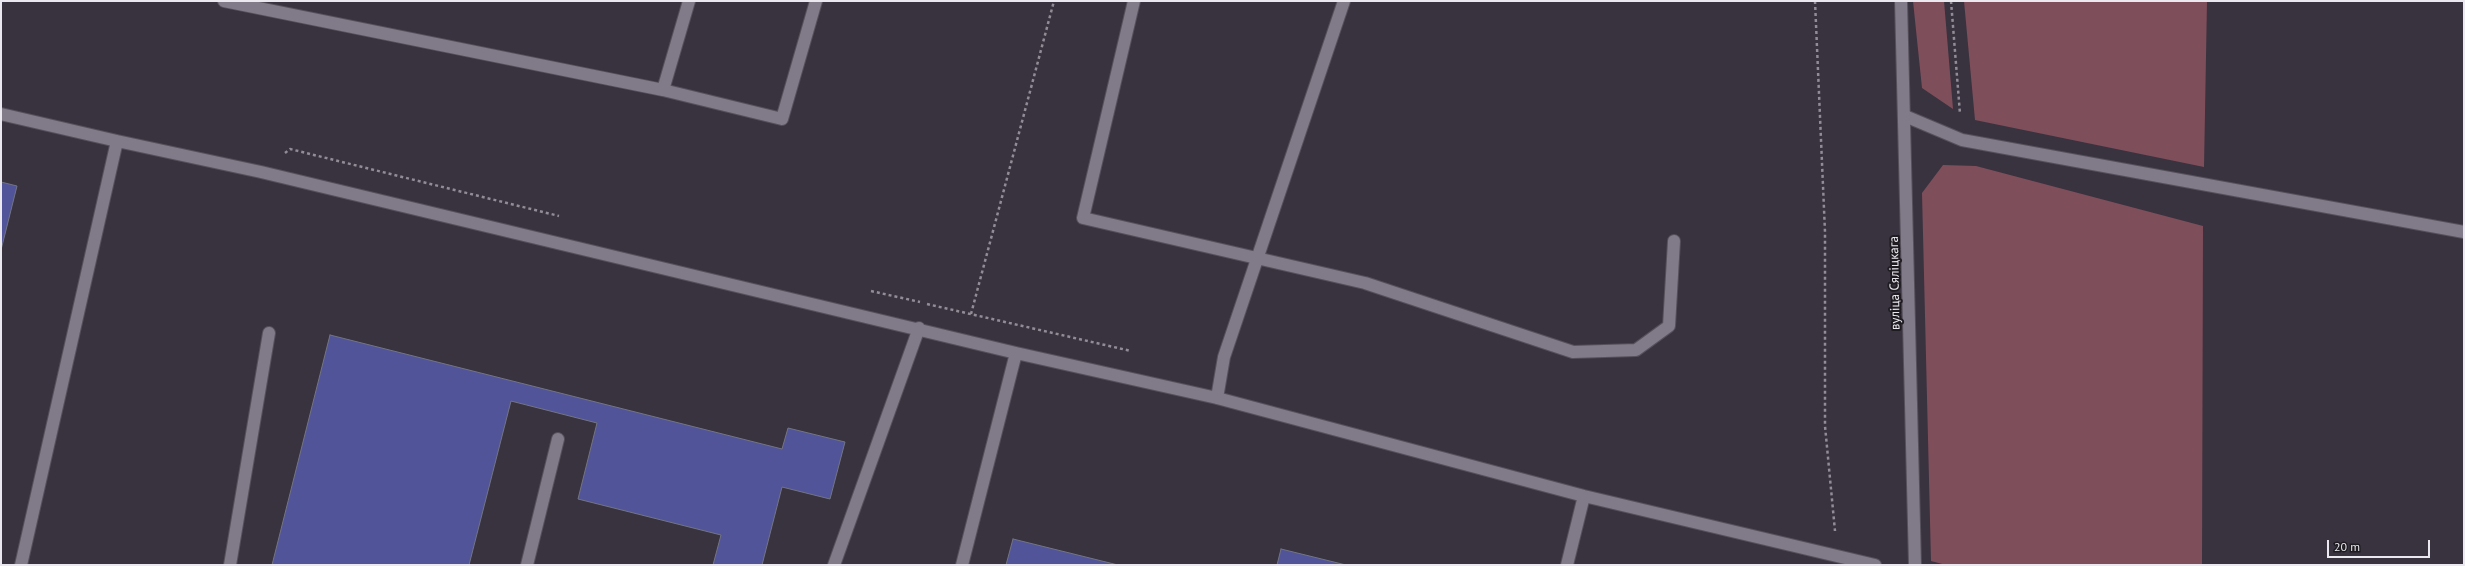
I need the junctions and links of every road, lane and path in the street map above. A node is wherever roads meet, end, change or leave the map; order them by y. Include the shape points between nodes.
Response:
1 (224, 1) edge
2 (689, 1) edge
3 (816, 1) edge
4 (1054, 1) edge
5 (1134, 1) edge
6 (1344, 1) edge
7 (1815, 1) edge
8 (1901, 1) edge
9 (1951, 1) edge
10 (662, 90) junction
11 (1, 114) edge
12 (1905, 116) junction
13 (1962, 140) junction
14 (117, 141) junction
15 (261, 172) junction
16 (561, 216) dead end
17 (2464, 232) edge
18 (1674, 241) dead end
19 (1258, 257) junction
20 (866, 290) dead end
21 (971, 314) junction
22 (919, 328) junction
23 (269, 333) dead end
24 (1016, 353) junction
25 (1137, 353) dead end
26 (1217, 398) junction
27 (558, 439) dead end
28 (1584, 496) junction
29 (1837, 556) junction
30 (21, 565) edge
31 (230, 565) edge
32 (527, 565) edge
33 (834, 565) edge
34 (962, 565) edge
35 (1566, 565) edge
36 (1875, 565) edge
37 (1915, 565) edge

1 - 10 main road
2 - 10 main road
3 - 10 main road via 782,119
4 - 21 path
5 - 19 main road via 1083,218
6 - 19 main road
7 - 29 path via 1825,232 1825,426
8 - 12 main road, вуліца Сяліцкага
9 - 13 path
11 - 14 main road
12 - 13 main road
12 - 37 main road, вуліца Сяліцкага
13 - 17 main road
14 - 15 main road
14 - 30 main road
15 - 16 path via 290,149
15 - 22 main road
18 - 19 main road via 1669,326 1636,350 1573,352 1364,283
19 - 26 main road via 1224,357
20 - 21 path
21 - 25 path
22 - 24 main road
22 - 33 main road
23 - 31 main road
24 - 26 main road
24 - 34 main road
26 - 28 main road
27 - 32 main road
28 - 29 main road
28 - 35 main road
29 - 36 main road

